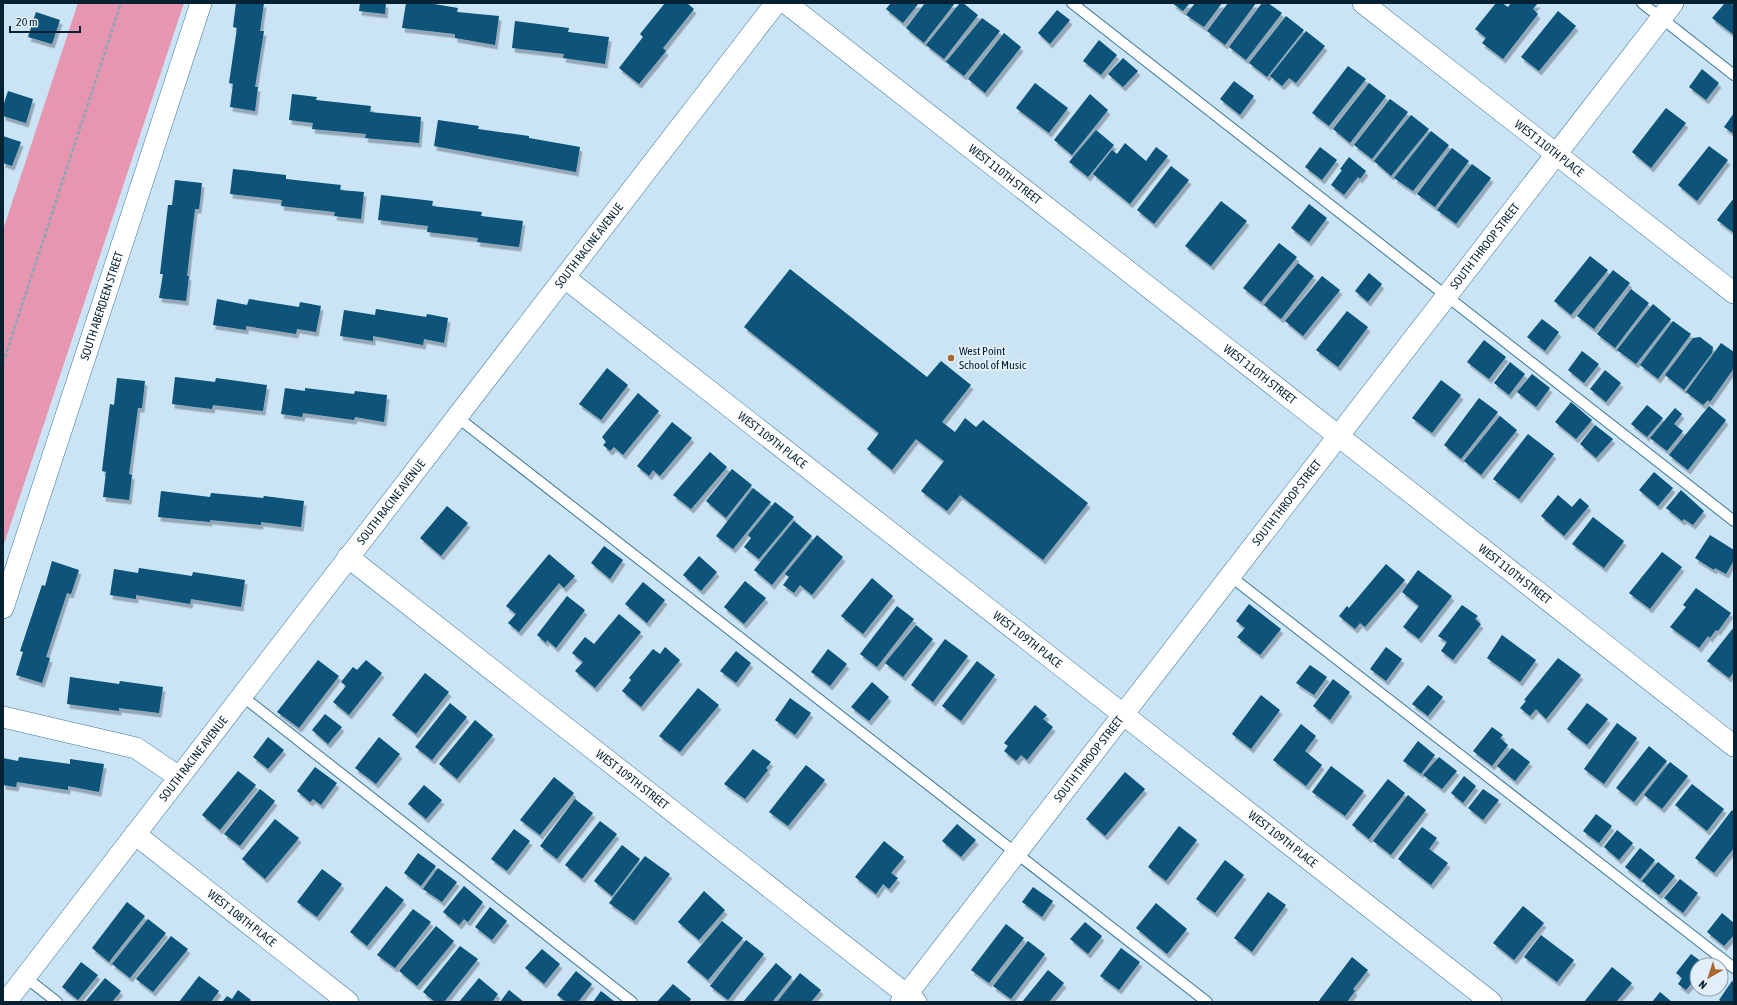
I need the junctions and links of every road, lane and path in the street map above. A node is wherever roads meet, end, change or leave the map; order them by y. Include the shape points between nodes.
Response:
1 (121, 3) edge
2 (201, 3) edge
3 (776, 3) edge
4 (786, 3) edge
5 (1072, 3) edge
6 (1363, 3) edge
7 (1642, 3) edge
8 (1667, 10) edge
9 (1734, 75) edge
10 (1556, 154) junction
11 (565, 278) junction
12 (1734, 293) edge
13 (1446, 296) junction
14 (3, 363) edge
15 (457, 417) junction
16 (1338, 435) junction
17 (1734, 521) edge
18 (348, 557) junction
19 (1230, 576) junction
20 (3, 608) edge
21 (242, 696) junction
22 (1123, 714) junction
23 (3, 717) edge
24 (1734, 746) edge
25 (179, 777) junction
26 (135, 834) junction
27 (1016, 853) junction
28 (1734, 968) edge
29 (25, 977) junction
30 (908, 1000) edge
31 (6, 1002) edge
32 (56, 1002) edge
33 (348, 1002) edge
34 (632, 1002) edge
35 (1207, 1002) edge
36 (1491, 1002) edge

1 - 14 path
2 - 20 street, SOUTH ABERDEEN STREET
3 - 11 street, SOUTH RACINE AVENUE
4 - 16 street, WEST 110TH STREET
5 - 13 lane
6 - 10 street, WEST 110TH PLACE
7 - 8 lane
8 - 9 lane
8 - 10 street, SOUTH THROOP STREET
10 - 12 street, WEST 110TH PLACE
10 - 13 street, SOUTH THROOP STREET
11 - 15 street, SOUTH RACINE AVENUE
11 - 22 street, WEST 109TH PLACE
13 - 16 street, SOUTH THROOP STREET
13 - 17 lane
15 - 18 street, SOUTH RACINE AVENUE
15 - 27 lane
16 - 19 street, SOUTH THROOP STREET
16 - 24 street, WEST 110TH STREET
18 - 21 street, SOUTH RACINE AVENUE
18 - 30 street, WEST 109TH STREET
19 - 22 street, SOUTH THROOP STREET
19 - 28 lane
21 - 25 street, SOUTH RACINE AVENUE
21 - 34 lane
22 - 27 street, SOUTH THROOP STREET
22 - 36 street, WEST 109TH PLACE
23 - 25 street via 136,748
25 - 26 street, SOUTH RACINE AVENUE
26 - 29 street, SOUTH RACINE AVENUE
26 - 33 street, WEST 108TH PLACE
27 - 30 street, SOUTH THROOP STREET
27 - 35 lane
29 - 31 street, SOUTH RACINE AVENUE
29 - 32 lane

